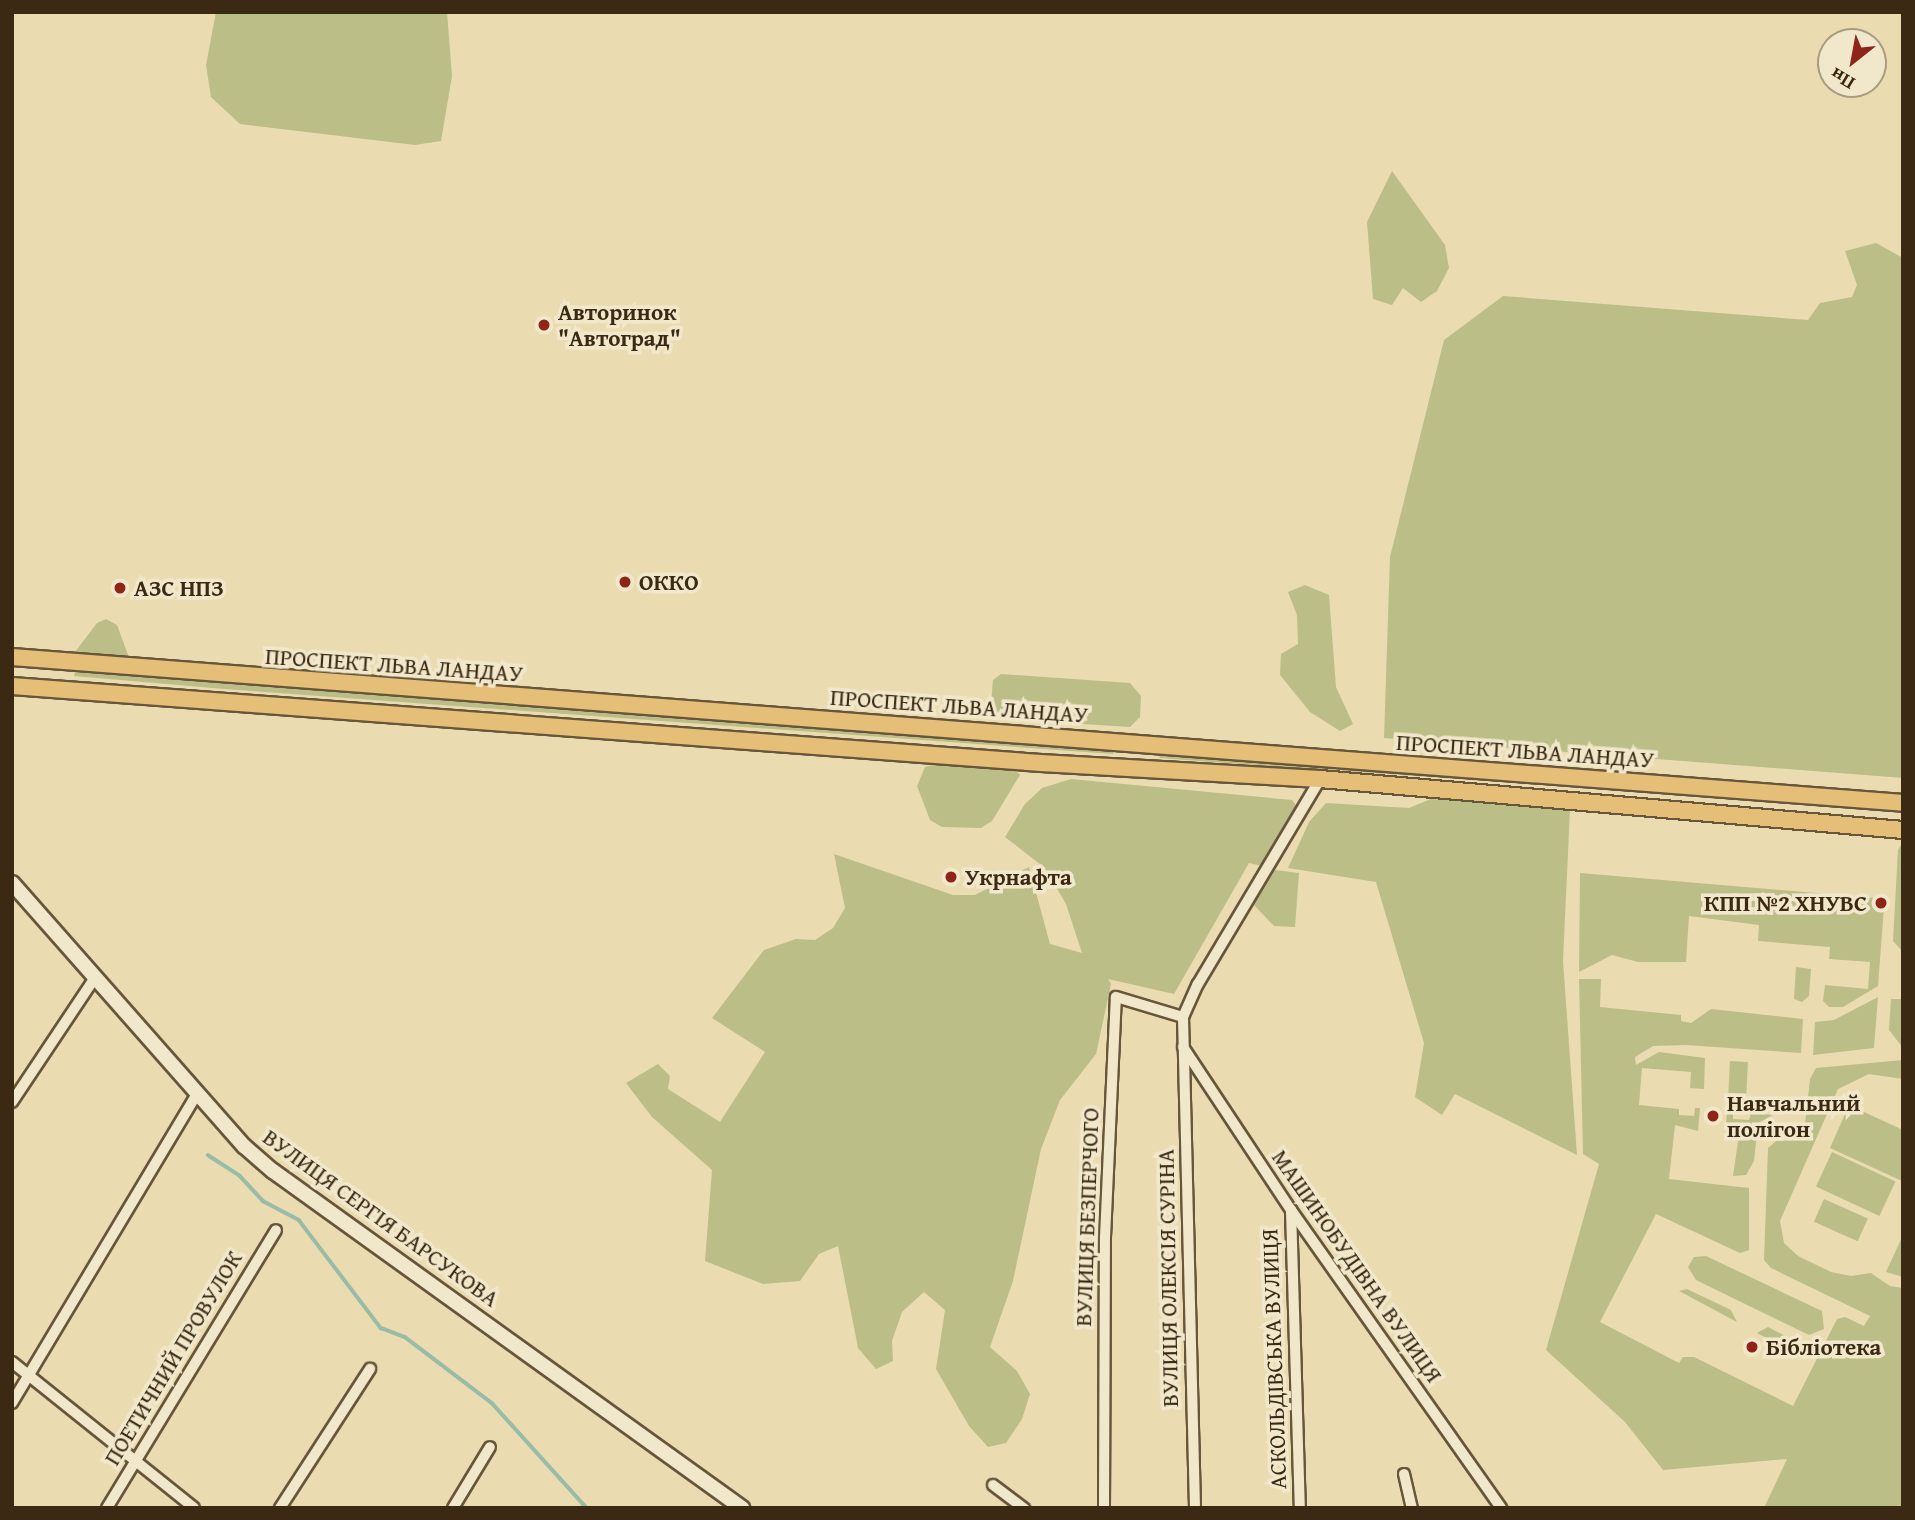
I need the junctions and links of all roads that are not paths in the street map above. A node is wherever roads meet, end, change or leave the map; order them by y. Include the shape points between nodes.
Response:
1 (12, 657) edge
2 (51, 660) junction
3 (12, 686) edge
4 (50, 689) junction
5 (1120, 740) junction
6 (1119, 767) junction
7 (1320, 779) junction
8 (1903, 803) edge
9 (1903, 830) edge
10 (12, 883) edge
11 (96, 976) junction
12 (1183, 1017) junction
13 (1183, 1047) junction
14 (198, 1093) junction
15 (12, 1101) edge
16 (1291, 1210) junction
17 (276, 1230) dead end
18 (12, 1362) edge
19 (370, 1369) dead end
20 (30, 1376) junction
21 (12, 1403) edge
22 (490, 1447) dead end
23 (137, 1459) junction
24 (1404, 1474) dead end
25 (993, 1485) dead end
26 (107, 1508) edge
27 (194, 1508) edge
28 (280, 1508) edge
29 (453, 1508) edge
30 (742, 1508) edge
31 (1024, 1508) edge
32 (1104, 1508) edge
33 (1195, 1508) edge
34 (1300, 1508) edge
35 (1412, 1508) edge
36 (1501, 1508) edge

1 - 2 main road, ПРОСПЕКТ ЛЬВА ЛАНДАУ
2 - 4 main road
2 - 5 main road, ПРОСПЕКТ ЛЬВА ЛАНДАУ
3 - 4 main road, ПРОСПЕКТ ЛЬВА ЛАНДАУ
4 - 6 main road, ПРОСПЕКТ ЛЬВА ЛАНДАУ
5 - 6 main road
5 - 8 main road, ПРОСПЕКТ ЛЬВА ЛАНДАУ
6 - 7 main road, ПРОСПЕКТ ЛЬВА ЛАНДАУ
7 - 9 main road, ПРОСПЕКТ ЛЬВА ЛАНДАУ
7 - 12 street
10 - 11 main road, ВУЛИЦЯ СЕРГІЯ БАРСУКОВА
11 - 14 main road, ВУЛИЦЯ СЕРГІЯ БАРСУКОВА
11 - 15 street
12 - 13 street, ВУЛИЦЯ ОЛЕКСІЯ СУРІНА
12 - 32 street, ВУЛИЦЯ БЕЗПЕРЧОГО via 1116,997 1105,1237
13 - 16 street, МАШИНОБУДІВНА ВУЛИЦЯ
13 - 33 street, ВУЛИЦЯ ОЛЕКСІЯ СУРІНА
14 - 20 street
14 - 30 main road, ВУЛИЦЯ СЕРГІЯ БАРСУКОВА via 273,1171
16 - 34 street, АСКОЛЬДІВСЬКА ВУЛИЦЯ
16 - 36 street, МАШИНОБУДІВНА ВУЛИЦЯ
17 - 23 street, ПОЕТИЧНИЙ ПРОВУЛОК
18 - 20 street
19 - 28 street
20 - 21 street
20 - 23 street
22 - 29 street
23 - 26 street, ПОЕТИЧНИЙ ПРОВУЛОК
23 - 27 street
24 - 35 street
25 - 31 street

